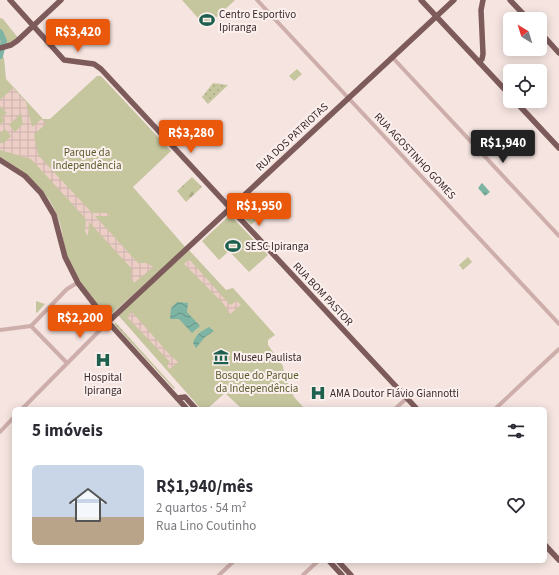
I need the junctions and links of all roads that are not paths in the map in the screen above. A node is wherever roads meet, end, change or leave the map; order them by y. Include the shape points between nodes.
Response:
1 (10, 0) edge
2 (61, 0) edge
3 (257, 0) edge
4 (421, 0) edge
5 (454, 0) edge
6 (483, 0) edge
7 (510, 0) edge
8 (521, 12) edge
9 (436, 16) junction
10 (34, 26) junction
11 (547, 40) edge
12 (483, 47) junction
13 (0, 48) edge
14 (559, 53) edge
15 (473, 55) junction
16 (393, 58) junction
17 (481, 60) junction
18 (503, 87) edge
19 (349, 98) junction
20 (522, 108) edge
21 (559, 148) edge
22 (0, 160) edge
23 (230, 208) junction
24 (559, 236) edge
25 (77, 283) junction
26 (108, 322) junction
27 (559, 324) edge
28 (31, 326) junction
29 (0, 330) edge
30 (559, 348) edge
31 (67, 363) junction
32 (177, 398) junction
33 (407, 398) junction
34 (24, 407) edge
35 (185, 407) edge
36 (194, 407) edge
37 (397, 407) edge
38 (415, 407) edge
39 (497, 407) edge
40 (12, 419) edge
41 (0, 432) edge
42 (547, 547) edge
43 (559, 560) edge
44 (232, 563) edge
45 (316, 563) edge
46 (331, 563) edge
47 (340, 563) edge
48 (219, 575) edge
49 (303, 575) edge
50 (342, 575) edge
51 (352, 575) edge

1 - 10 main road, RUA BOM PASTOR
2 - 10 main road
3 - 19 street, RUA AGOSTINHO GOMES
4 - 9 main road
5 - 9 main road, RUA DOS PATRIOTAS
6 - 12 main road
7 - 8 main road
9 - 15 main road
9 - 16 main road, RUA DOS PATRIOTAS
10 - 13 main road via 19,39
10 - 23 main road, RUA BOM PASTOR via 64,60 94,64 101,70
11 - 14 main road
12 - 15 main road via 478,55
12 - 17 main road
15 - 17 main road
16 - 19 main road, RUA DOS PATRIOTAS
16 - 24 street
17 - 18 main road
19 - 23 main road, RUA DOS PATRIOTAS
19 - 27 street, RUA AGOSTINHO GOMES
20 - 21 main road
22 - 25 main road via 25,176 41,193 54,215 65,257
23 - 26 main road, RUA DOS PATRIOTAS
23 - 33 main road, RUA BOM PASTOR
25 - 26 main road
25 - 28 street via 67,289
26 - 31 street
26 - 32 main road
28 - 29 street
28 - 31 street
30 - 39 street
31 - 34 street
32 - 35 main road
32 - 36 main road via 184,396
33 - 37 street
33 - 38 main road, RUA BOM PASTOR
40 - 41 street
42 - 43 main road
44 - 48 street
45 - 49 street
46 - 50 main road
47 - 51 main road

